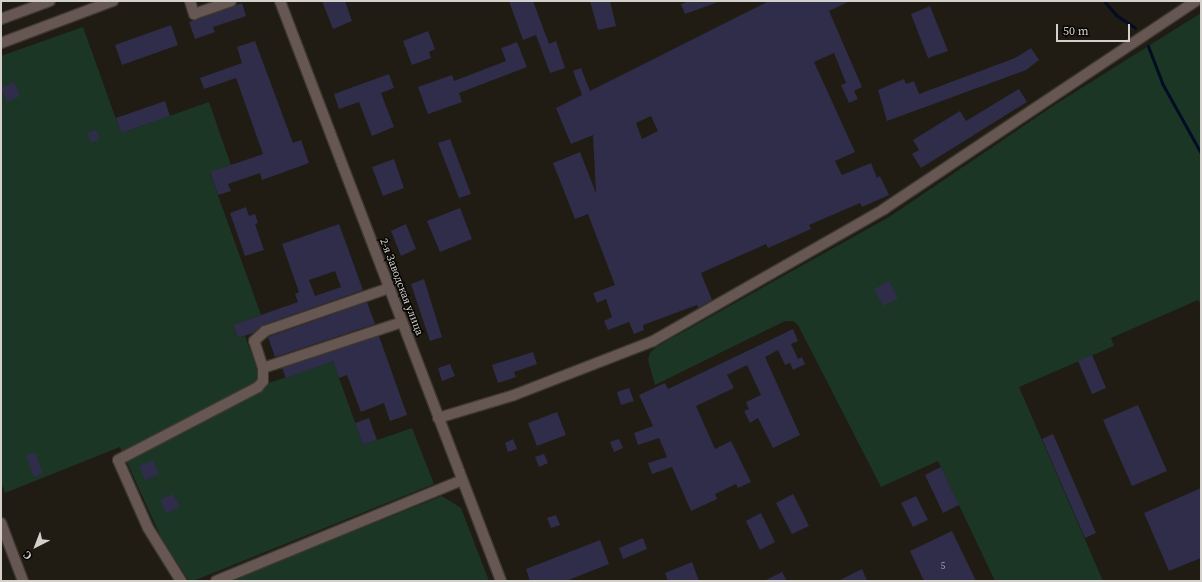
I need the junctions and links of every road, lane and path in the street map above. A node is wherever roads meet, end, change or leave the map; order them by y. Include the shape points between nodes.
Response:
1 (50, 1) edge
2 (113, 1) edge
3 (190, 1) edge
4 (231, 1) edge
5 (280, 1) edge
6 (1196, 1) edge
7 (1, 19) edge
8 (1, 43) edge
9 (389, 288) junction
10 (402, 322) junction
11 (263, 368) junction
12 (438, 418) junction
13 (462, 480) junction
14 (1, 523) edge
15 (23, 581) edge
16 (181, 581) edge
17 (216, 581) edge
18 (501, 581) edge

1 - 7 street
2 - 8 street
3 - 4 street via 194,14
5 - 9 street, 2-я Заводская улица
6 - 12 street via 884,209 653,342 514,396
9 - 10 street, 2-я Заводская улица
9 - 11 street via 265,331 254,341
10 - 11 street
10 - 12 street, 2-я Заводская улица
11 - 16 street via 263,380 258,387 118,460 148,528
12 - 13 street, 2-я Заводская улица
13 - 17 street
13 - 18 street, 2-я Заводская улица
14 - 15 street

